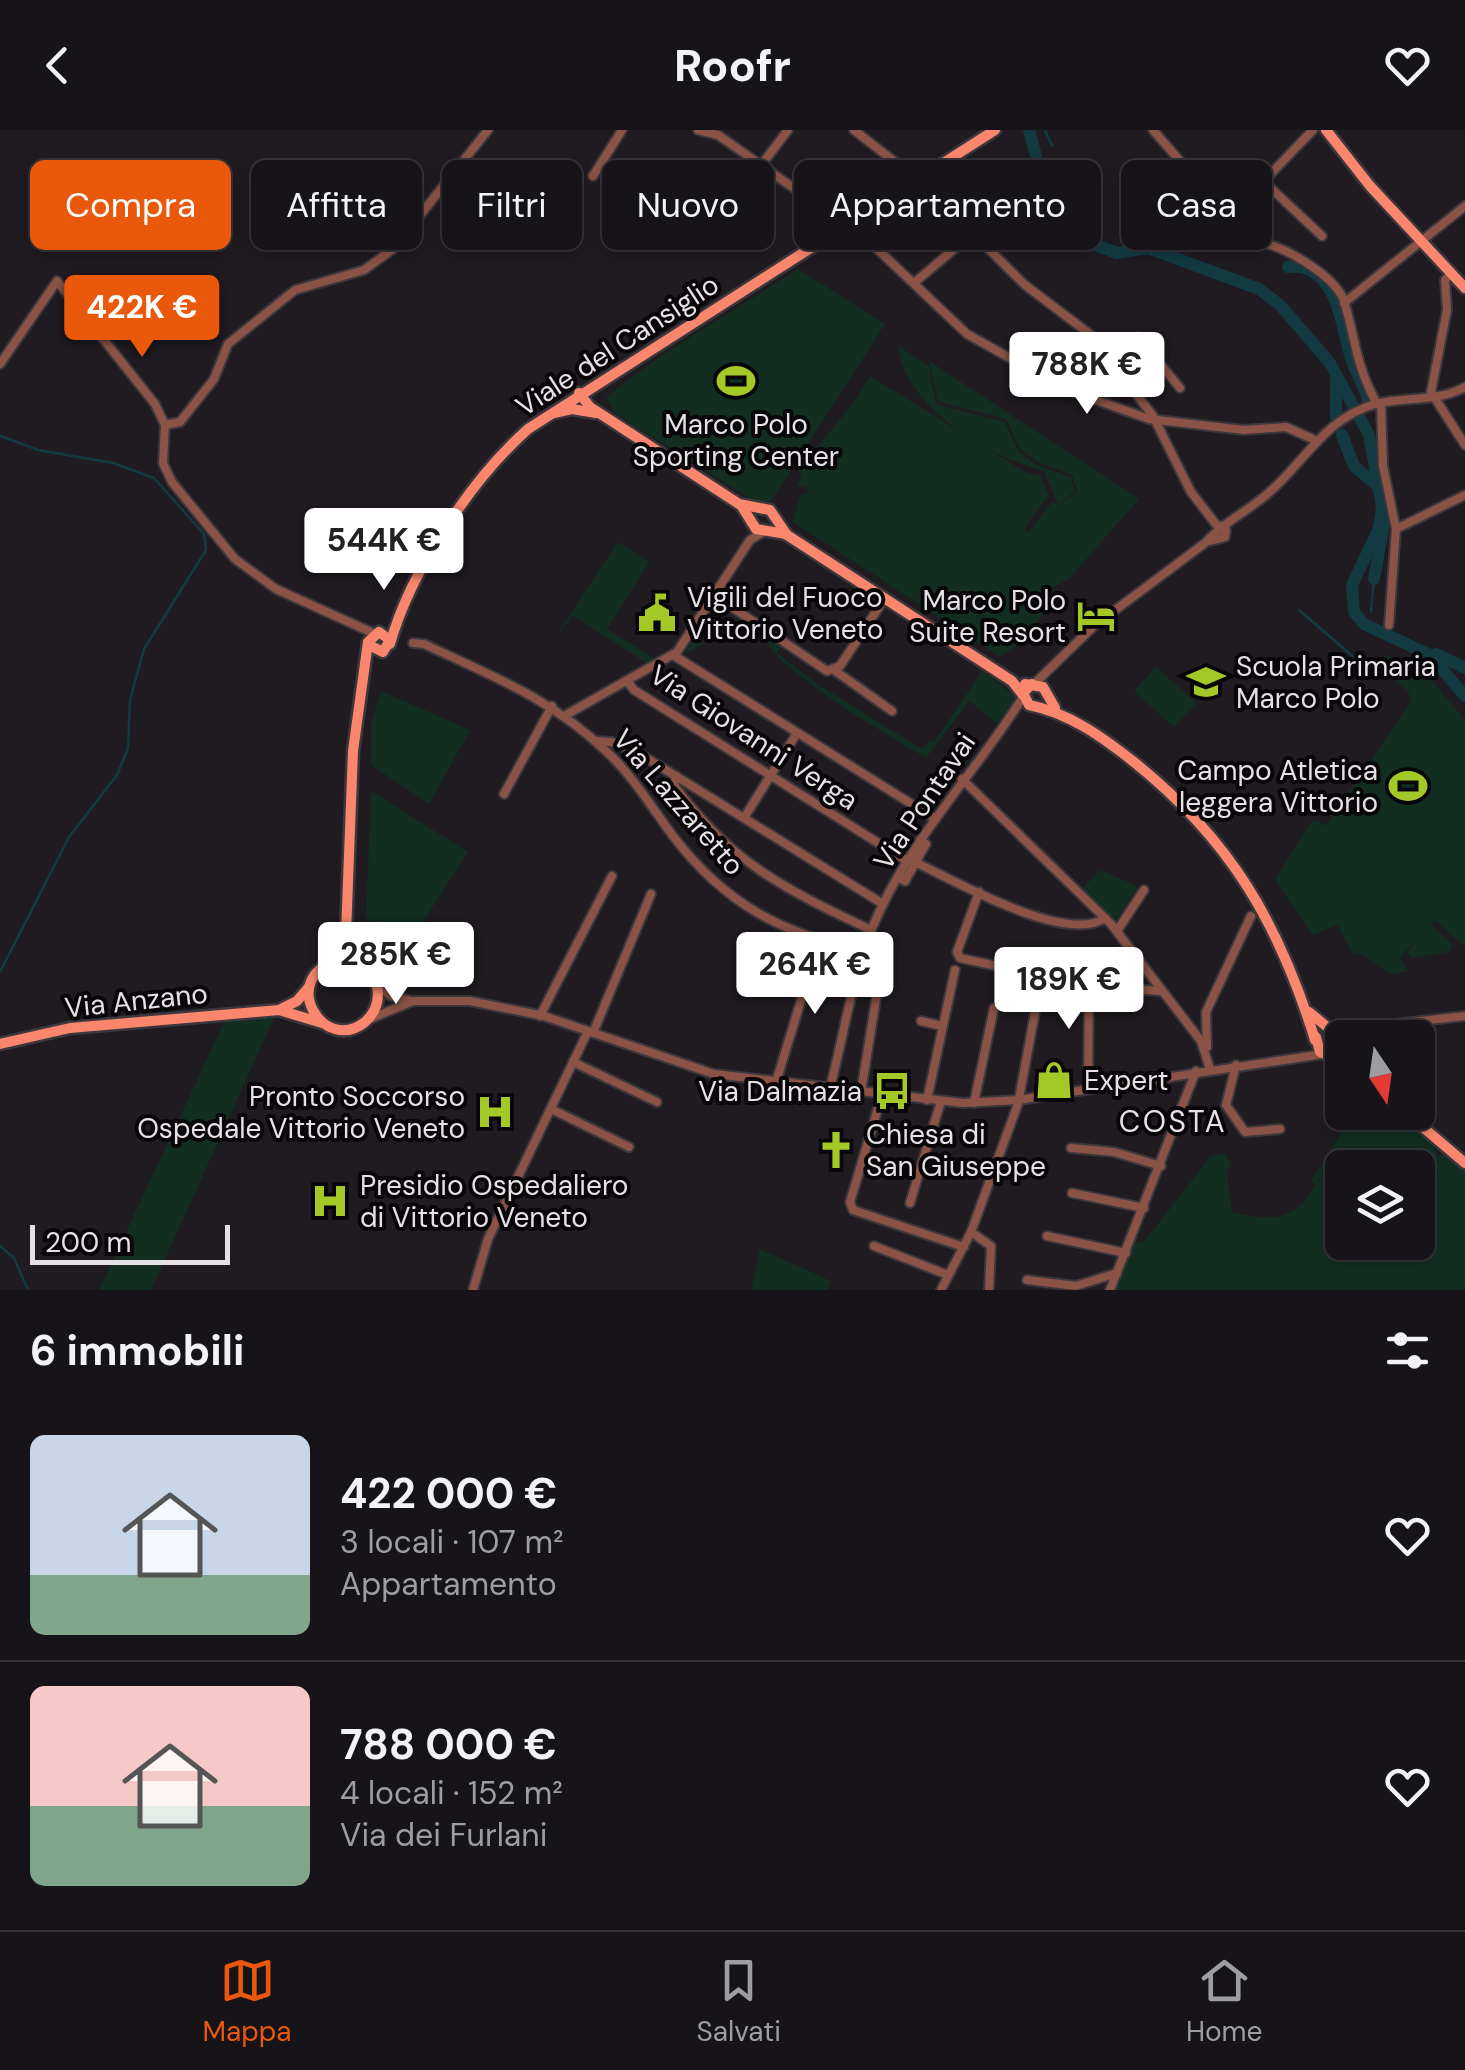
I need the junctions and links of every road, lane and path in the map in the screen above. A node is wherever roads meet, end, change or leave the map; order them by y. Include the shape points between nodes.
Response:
1 (488, 130) edge
2 (622, 130) edge
3 (698, 130) edge
4 (788, 130) edge
5 (854, 130) edge
6 (875, 130) edge
7 (995, 130) edge
8 (1154, 130) edge
9 (1312, 130) edge
10 (1326, 130) edge
11 (866, 140) junction
12 (756, 160) edge
13 (765, 160) edge
14 (892, 160) edge
15 (947, 160) edge
16 (1180, 160) edge
17 (1272, 170) edge
18 (594, 176) dead end
19 (1272, 189) edge
20 (1465, 206) edge
21 (1322, 236) dead end
22 (1421, 241) junction
23 (1272, 246) edge
24 (811, 250) edge
25 (877, 250) edge
26 (953, 250) edge
27 (990, 250) edge
28 (1450, 274) junction
29 (914, 283) junction
30 (1465, 288) edge
31 (1344, 303) junction
32 (1108, 356) junction
33 (0, 364) edge
34 (606, 376) junction
35 (1465, 387) edge
36 (1180, 388) dead end
37 (578, 393) junction
38 (1141, 398) junction
39 (1435, 398) junction
40 (1367, 408) junction
41 (1126, 412) junction
42 (602, 414) junction
43 (543, 417) junction
44 (1156, 420) junction
45 (165, 425) junction
46 (1315, 440) junction
47 (1465, 445) edge
48 (1465, 495) edge
49 (741, 505) junction
50 (767, 511) junction
51 (752, 523) junction
52 (1396, 529) junction
53 (1218, 530) junction
54 (766, 531) junction
55 (788, 535) junction
56 (751, 539) junction
57 (415, 585) junction
58 (714, 595) junction
59 (884, 598) junction
60 (1389, 625) dead end
61 (372, 638) junction
62 (412, 643) dead end
63 (386, 648) junction
64 (673, 655) junction
65 (1052, 668) junction
66 (834, 670) junction
67 (1012, 680) junction
68 (628, 682) junction
69 (1033, 684) junction
70 (1046, 693) junction
71 (1029, 701) junction
72 (552, 706) junction
73 (1056, 709) junction
74 (892, 711) dead end
75 (358, 713) junction
76 (564, 716) junction
77 (797, 733) junction
78 (596, 741) junction
79 (676, 776) junction
80 (771, 776) junction
81 (962, 779) junction
82 (504, 794) dead end
83 (744, 818) junction
84 (934, 818) junction
85 (911, 861) junction
86 (612, 876) dead end
87 (1144, 890) dead end
88 (979, 892) junction
89 (651, 894) dead end
90 (883, 904) junction
91 (1251, 916) dead end
92 (1105, 918) junction
93 (871, 930) junction
94 (1117, 931) junction
95 (346, 934) junction
96 (819, 942) junction
97 (864, 951) junction
98 (328, 964) junction
99 (362, 966) junction
100 (955, 970) dead end
101 (1148, 973) junction
102 (375, 981) junction
103 (1089, 986) junction
104 (309, 987) junction
105 (1140, 988) junction
106 (1040, 991) dead end
107 (877, 993) dead end
108 (1164, 995) junction
109 (412, 1001) junction
110 (994, 1008) dead end
111 (1305, 1008) junction
112 (279, 1010) junction
113 (540, 1016) junction
114 (1465, 1016) edge
115 (921, 1020) dead end
116 (1435, 1020) edge
117 (366, 1021) junction
118 (323, 1023) junction
119 (1206, 1023) junction
120 (1325, 1025) edge
121 (942, 1026) junction
122 (1325, 1031) edge
123 (590, 1032) junction
124 (1195, 1033) junction
125 (1315, 1040) junction
126 (0, 1044) edge
127 (1207, 1054) junction
128 (1325, 1054) joint
129 (1298, 1055) junction
130 (574, 1062) junction
131 (1236, 1065) junction
132 (1210, 1069) junction
133 (1196, 1071) junction
134 (776, 1082) junction
135 (830, 1088) junction
136 (1088, 1089) junction
137 (861, 1092) junction
138 (882, 1095) junction
139 (927, 1100) junction
140 (1018, 1100) junction
141 (940, 1101) junction
142 (657, 1102) dead end
143 (974, 1103) junction
144 (551, 1109) junction
145 (1280, 1128) dead end
146 (1426, 1130) edge
147 (629, 1147) dead end
148 (1071, 1148) dead end
149 (1465, 1163) edge
150 (1161, 1166) junction
151 (1072, 1193) dead end
152 (910, 1203) dead end
153 (1144, 1208) junction
154 (972, 1232) junction
155 (1046, 1236) dead end
156 (874, 1246) dead end
157 (964, 1246) junction
158 (1126, 1253) junction
159 (1117, 1274) junction
160 (948, 1275) junction
161 (1027, 1280) dead end
162 (473, 1290) edge
163 (941, 1290) edge
164 (990, 1290) edge
165 (1110, 1290) edge

1 - 45 street via 393,248 364,270 294,290 228,344 180,422
2 - 18 street
3 - 12 street
4 - 13 street
5 - 11 street
6 - 11 street
7 - 15 main road, Viale del Cansiglio
8 - 16 street
9 - 17 street
10 - 22 main road
11 - 14 street
19 - 21 street
20 - 22 street
22 - 28 main road
22 - 31 street
23 - 31 street via 1326,280
24 - 34 main road, Viale del Cansiglio
25 - 29 street
26 - 29 street
27 - 32 street
28 - 30 main road
28 - 39 street via 1431,374
29 - 41 street via 990,350
31 - 40 street
32 - 36 street via 1138,338
32 - 38 street
33 - 45 street via 55,283
34 - 37 main road, Viale del Cansiglio
34 - 42 main road via 595,399
35 - 39 street
37 - 42 main road
37 - 43 main road, Viale del Cansiglio
38 - 41 street via 1138,410
38 - 44 street
39 - 40 street
39 - 47 street
40 - 46 street via 1328,426
40 - 52 street
41 - 44 street
42 - 43 main road via 572,409
42 - 49 main road
43 - 57 main road, Viale del Cansiglio via 481,477
44 - 46 street via 1244,430 1279,426
44 - 53 street
45 - 61 street via 164,463 172,482 235,559 276,589
46 - 53 street via 1266,496
48 - 52 street
49 - 50 main road
49 - 51 main road
50 - 51 main road via 753,515
50 - 54 main road via 774,523
50 - 55 main road
51 - 54 main road
51 - 56 street
52 - 60 street
53 - 65 street via 1094,626
54 - 55 main road
54 - 56 street
55 - 59 main road
56 - 58 street
57 - 61 main road, Viale del Cansiglio
57 - 63 main road, Viale del Cansiglio
58 - 64 street
58 - 66 street via 819,668
59 - 66 street
59 - 67 main road
61 - 63 main road
61 - 63 main road
61 - 75 main road, Viale del Cansiglio
62 - 72 street, Via Lazzaretto
63 - 75 main road, Viale del Cansiglio via 372,664
64 - 68 street
64 - 77 street
65 - 69 street
65 - 70 street
66 - 74 street
67 - 69 main road
67 - 71 main road
68 - 76 street
68 - 80 street, Via Giovanni Verga
69 - 70 main road
69 - 71 main road
70 - 71 main road
70 - 73 main road
71 - 73 main road
71 - 81 street, Via Pontavai
72 - 76 street, Via Lazzaretto
72 - 82 street
73 - 111 main road via 1126,756 1213,834 1257,900
75 - 95 main road, Viale del Cansiglio
76 - 78 street, Via Lazzaretto
77 - 80 street
77 - 84 street
78 - 79 street via 630,749
78 - 96 street, Via Lazzaretto via 707,874 766,920
79 - 83 street
79 - 93 street via 674,785 730,850 788,890
80 - 83 street
80 - 85 street, Via Giovanni Verga
81 - 84 street, Via Pontavai
81 - 92 street
83 - 90 street
84 - 85 street, Via Pontavai
85 - 88 street, Via Giovanni Verga
85 - 90 street, Via Pontavai
86 - 113 street
87 - 94 street
88 - 92 street, Via Giovanni Verga via 1060,922 1090,925
88 - 103 street via 958,956
89 - 123 street
90 - 93 street, Via Pontavai
91 - 119 street
92 - 94 street
93 - 97 street, Via Pontavai
94 - 101 street
95 - 98 main road, Viale del Cansiglio
95 - 99 main road, Viale del Cansiglio
96 - 97 street, Via Lazzaretto
96 - 134 street
97 - 135 street, Via Pontavai
98 - 99 main road
98 - 104 main road
99 - 102 main road
100 - 121 street
101 - 105 street
101 - 108 street
102 - 109 street via 391,996
102 - 117 main road via 378,998
103 - 105 street
103 - 136 street
104 - 112 main road
104 - 118 main road via 309,1003
105 - 108 street
106 - 140 street
107 - 137 street
108 - 124 street
109 - 113 street via 470,1002
109 - 117 street
110 - 143 street
111 - 120 main road
111 - 125 main road
112 - 118 main road, Via Anzano
112 - 126 main road, Via Anzano via 84,1026
113 - 123 street
114 - 116 street
115 - 121 street
117 - 118 main road via 348,1029
119 - 124 street via 1204,1032
119 - 127 street
121 - 139 street
122 - 125 main road
123 - 130 street
123 - 134 street via 700,1070
124 - 127 street
125 - 128 main road
125 - 129 street
127 - 132 street
128 - 129 street
129 - 131 street
130 - 142 street
130 - 144 street
131 - 132 street
131 - 145 street via 1226,1105 1244,1132
132 - 133 street
133 - 136 street
133 - 150 street
134 - 135 street
135 - 137 street
136 - 140 street
137 - 138 street
138 - 139 street
138 - 157 street via 852,1210
139 - 141 street
140 - 143 street
140 - 154 street
141 - 143 street
141 - 152 street
144 - 147 street
144 - 162 street via 488,1239
146 - 149 main road
148 - 150 street
150 - 153 street
151 - 153 street
153 - 158 street
154 - 157 street
154 - 164 street via 990,1246
155 - 158 street
156 - 160 street
157 - 160 street
158 - 159 street
159 - 161 street via 1076,1286
159 - 165 street
160 - 163 street

